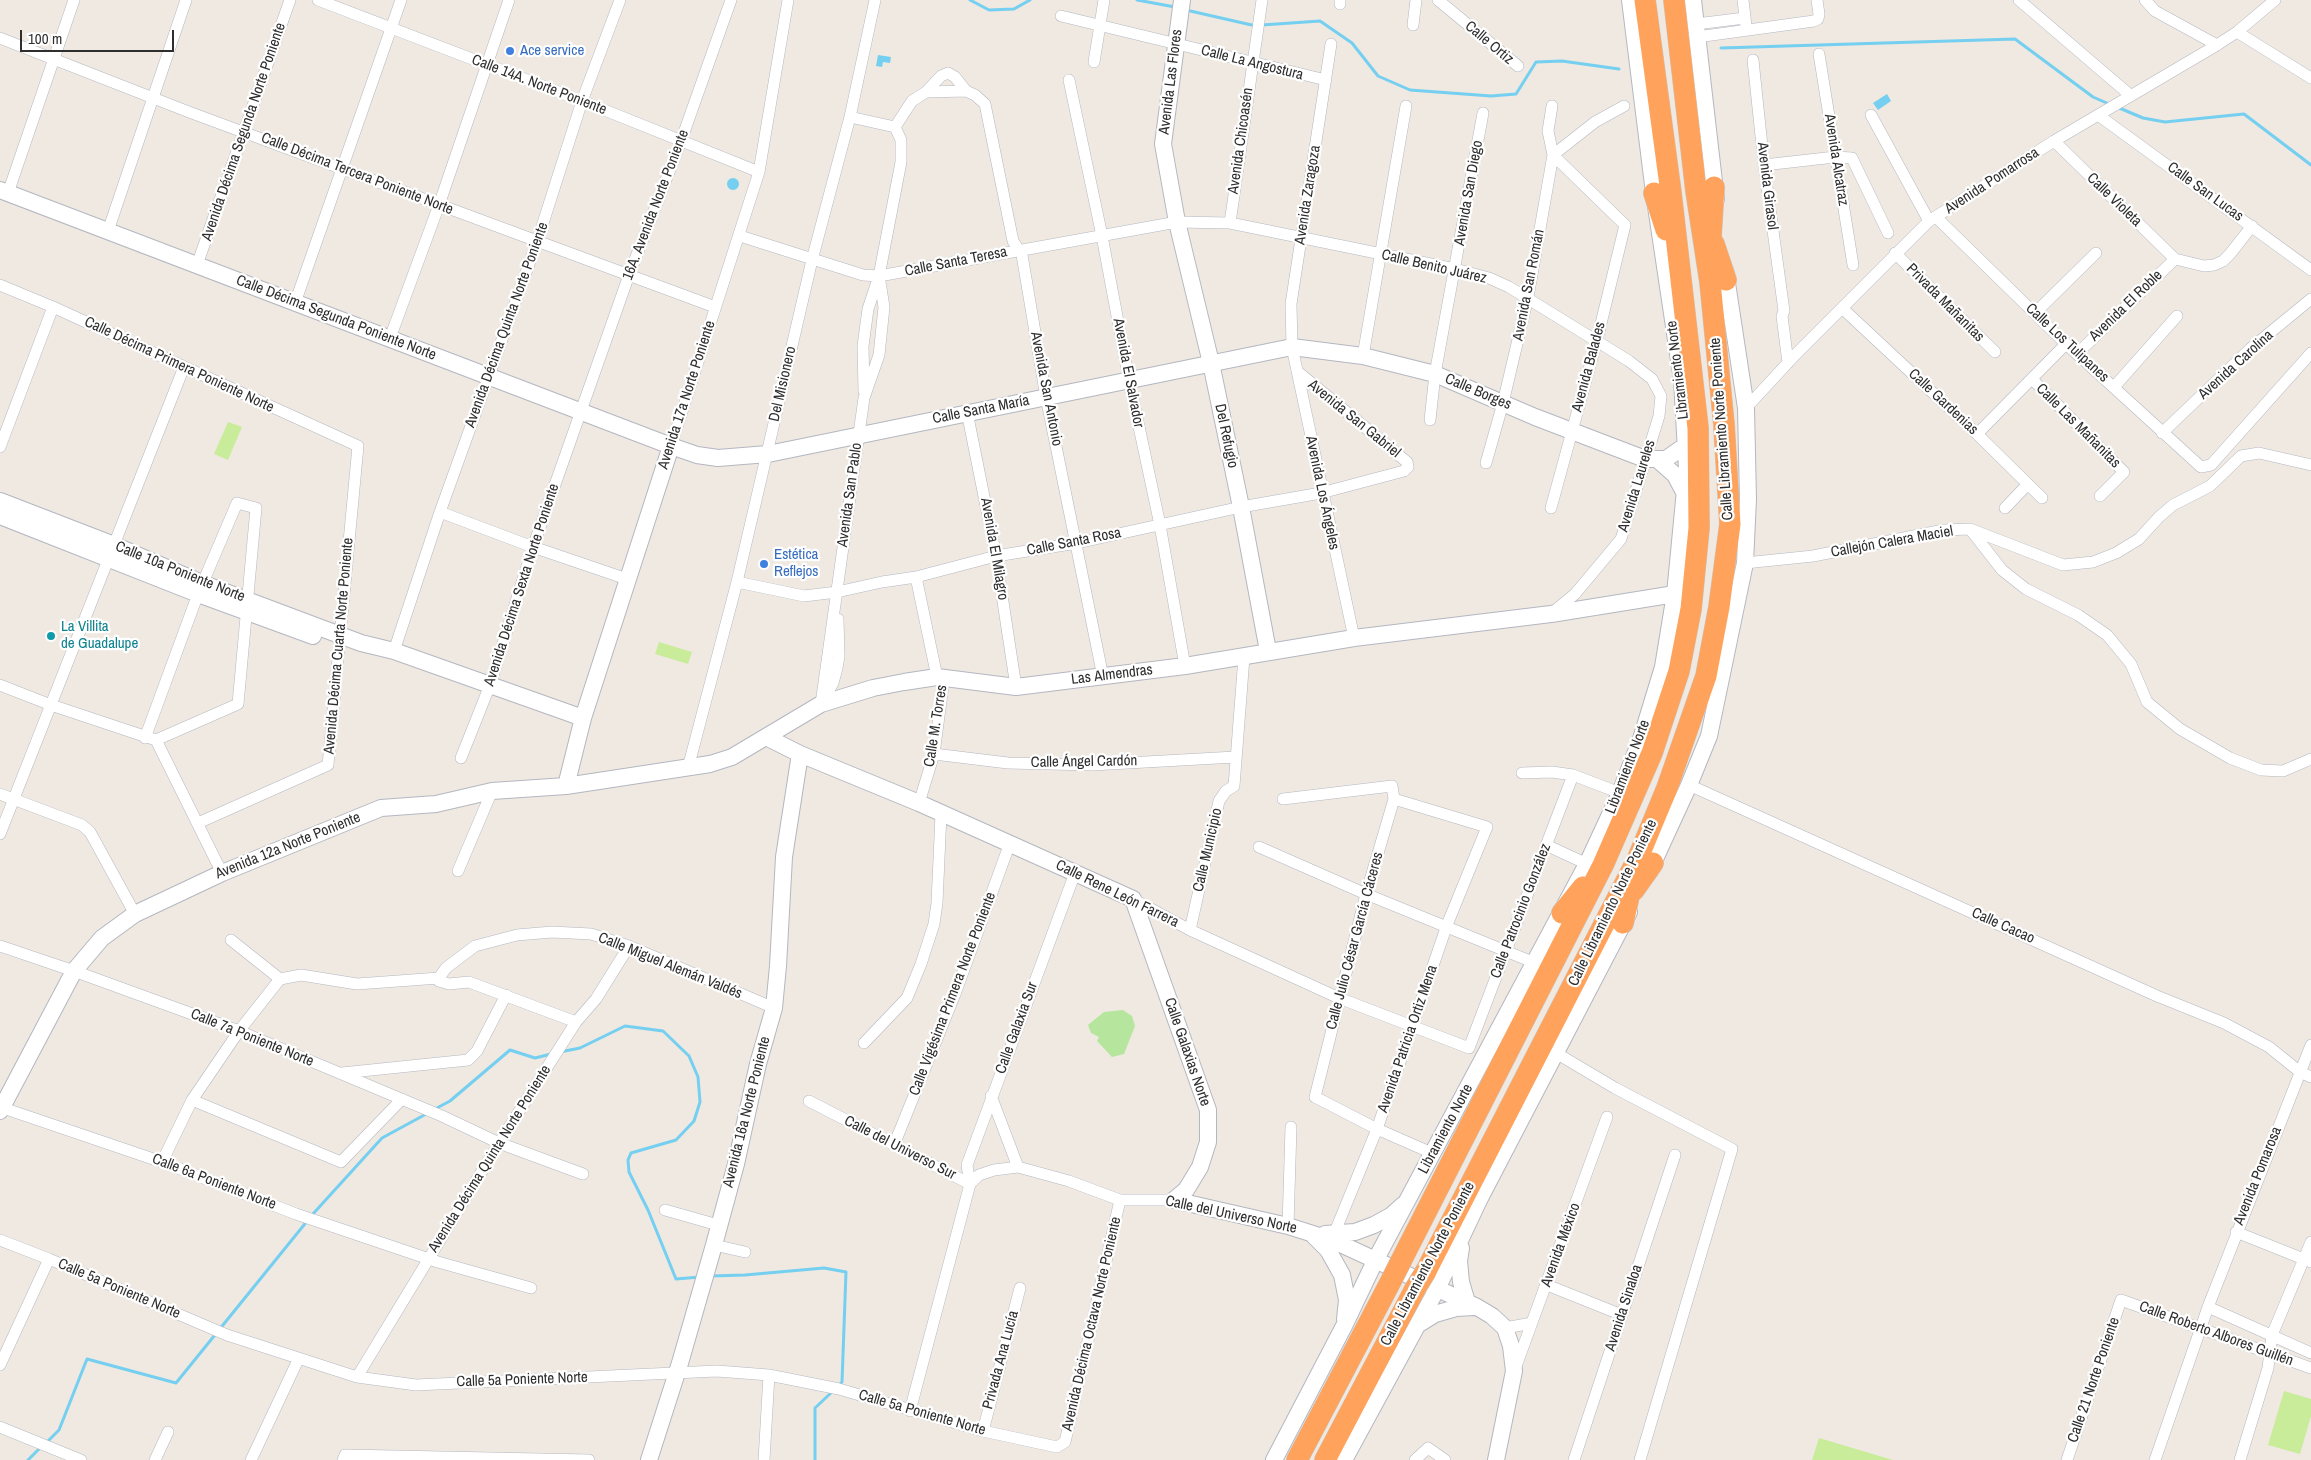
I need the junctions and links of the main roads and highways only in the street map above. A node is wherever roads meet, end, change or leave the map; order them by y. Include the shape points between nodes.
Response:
1 (1635, 0) edge
2 (1645, 0) edge
3 (1674, 0) edge
4 (1654, 70) junction
5 (1705, 189) junction
6 (1662, 193) junction
7 (1718, 281) junction
8 (1674, 284) junction
9 (1646, 861) junction
10 (1595, 864) junction
11 (1629, 896) junction
12 (1568, 918) junction
13 (1623, 923) road end
14 (1601, 929) junction
15 (1297, 1460) edge
16 (1325, 1460) edge

1 - 4 highway
2 - 4 highway, Calle Libramiento Norte Poniente
3 - 5 highway, Calle Libramiento Norte Poniente
4 - 6 highway, Calle Libramiento Norte Poniente
5 - 7 highway, Calle Libramiento Norte Poniente
5 - 7 highway
6 - 8 highway, Calle Libramiento Norte Poniente
6 - 8 highway
7 - 9 highway, Calle Libramiento Norte Poniente via 1730,524 1706,676 1667,788
8 - 10 highway, Calle Libramiento Norte Poniente via 1698,428 1699,528 1691,609 1679,671 1652,753
9 - 11 highway
9 - 14 highway, Calle Libramiento Norte Poniente
10 - 12 highway, Calle Libramiento Norte Poniente
10 - 12 highway
11 - 13 highway
11 - 14 highway
12 - 15 highway, Calle Libramiento Norte Poniente via 1397,1270
14 - 16 highway, Calle Libramiento Norte Poniente, bridge

